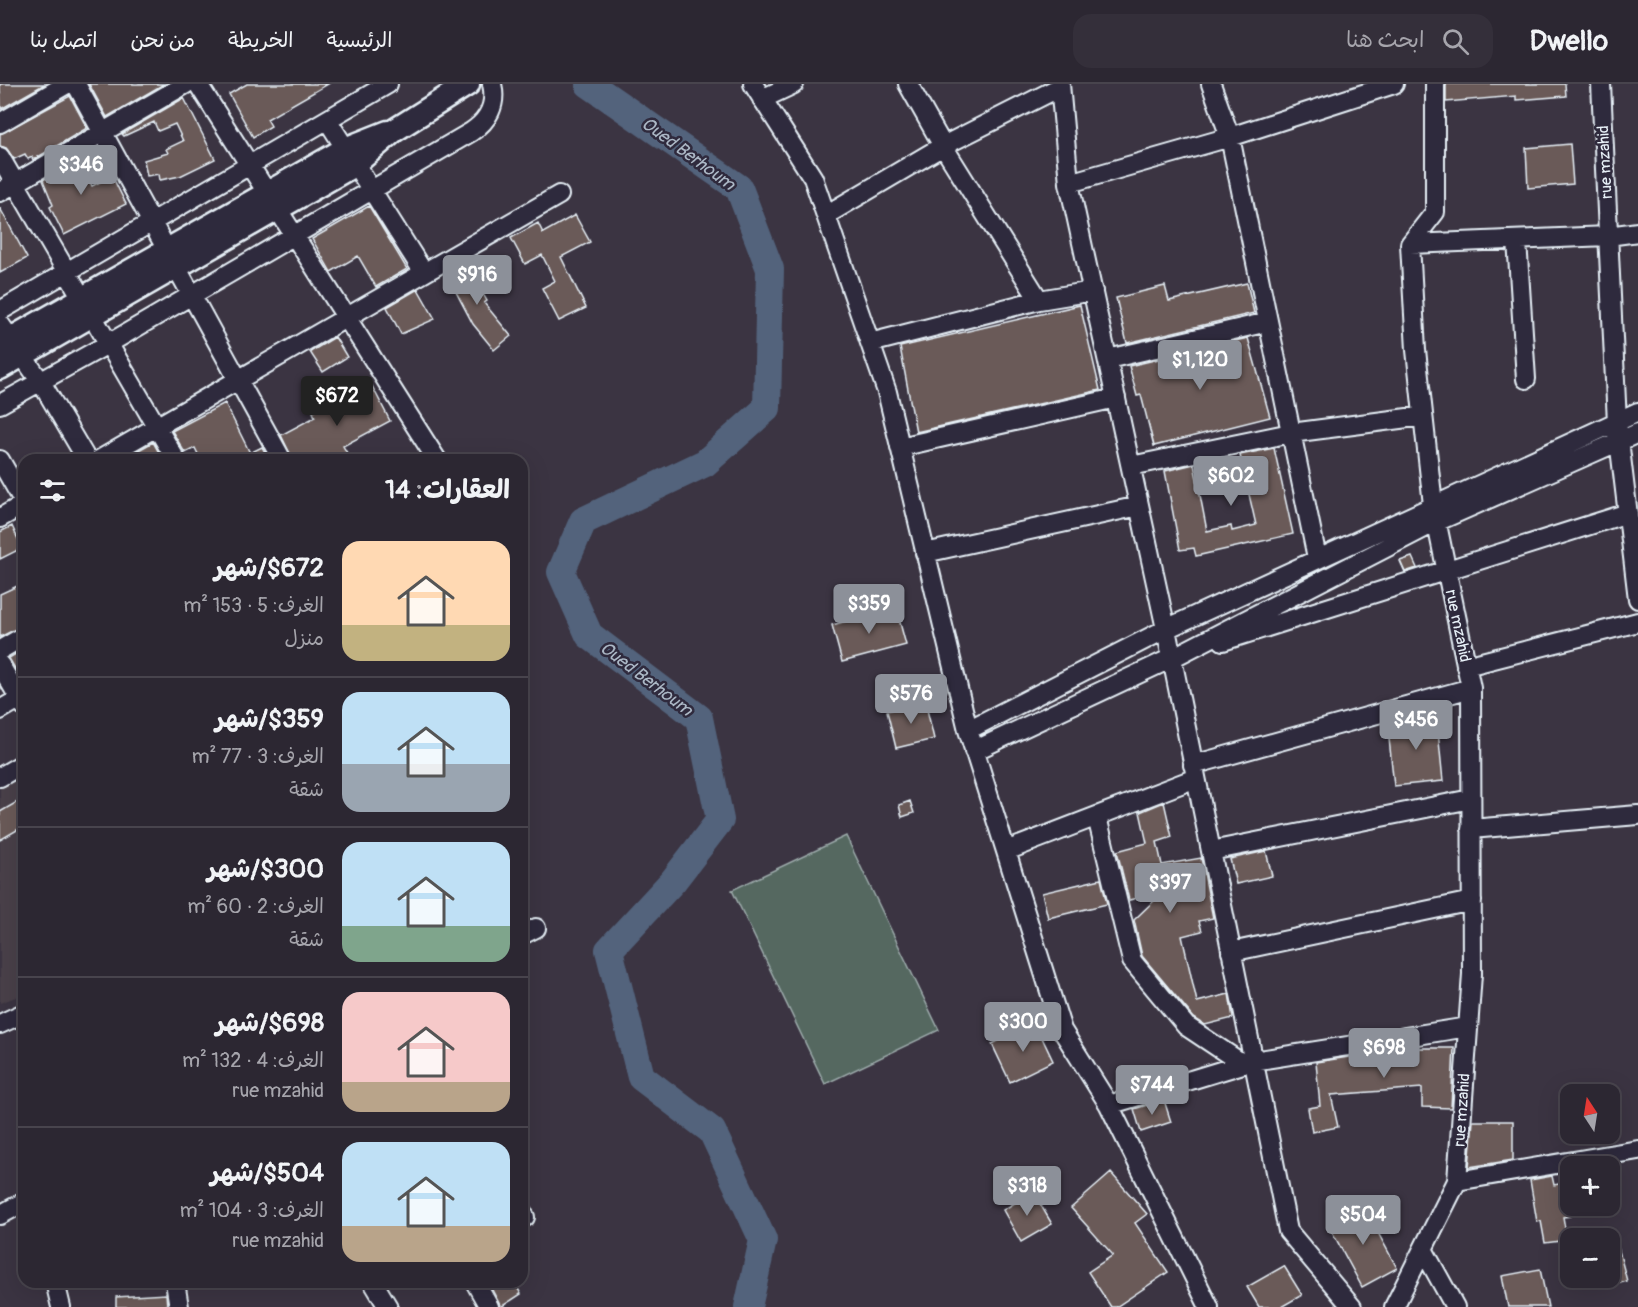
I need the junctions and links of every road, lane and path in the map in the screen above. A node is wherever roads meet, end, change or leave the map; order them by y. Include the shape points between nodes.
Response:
1 (67, 84) edge
2 (76, 84) edge
3 (186, 84) edge
4 (198, 84) edge
5 (388, 84) edge
6 (468, 84) edge
7 (492, 84) edge
8 (794, 84) edge
9 (908, 84) edge
10 (1211, 84) edge
11 (1394, 84) edge
12 (1435, 84) edge
13 (1601, 84) edge
14 (1060, 85) edge
15 (757, 92) edge
16 (328, 121) junction
17 (0, 123) edge
18 (102, 132) junction
19 (1230, 137) junction
20 (943, 146) junction
21 (0, 157) edge
22 (350, 157) junction
23 (250, 166) junction
24 (1069, 183) junction
25 (8, 187) edge
26 (373, 190) junction
27 (559, 195) dead end
28 (272, 201) junction
29 (826, 215) junction
30 (152, 223) junction
31 (1638, 232) edge
32 (295, 236) junction
33 (1608, 236) junction
34 (1516, 240) junction
35 (1410, 244) junction
36 (171, 258) junction
37 (67, 272) junction
38 (424, 273) junction
39 (1093, 291) junction
40 (191, 295) junction
41 (1039, 300) junction
42 (87, 308) junction
43 (0, 310) edge
44 (346, 318) junction
45 (1268, 322) junction
46 (9, 341) edge
47 (870, 343) junction
48 (108, 344) junction
49 (1108, 359) junction
50 (0, 368) edge
51 (1526, 379) dead end
52 (238, 380) junction
53 (41, 382) junction
54 (1116, 398) junction
55 (0, 404) edge
56 (1638, 412) edge
57 (1423, 416) junction
58 (1617, 423) junction
59 (157, 427) junction
60 (1291, 433) junction
61 (1638, 433) edge
62 (1619, 442) junction
63 (900, 447) junction
64 (83, 454) edge
65 (110, 454) edge
66 (173, 454) edge
67 (279, 454) edge
68 (433, 454) edge
69 (0, 460) edge
70 (1131, 466) junction
71 (1631, 486) edge
72 (18, 492) edge
73 (18, 507) edge
74 (1139, 507) junction
75 (1435, 513) junction
76 (1628, 513) junction
77 (0, 518) edge
78 (925, 552) junction
79 (1317, 558) junction
80 (1446, 570) junction
81 (1638, 599) edge
82 (1638, 622) edge
83 (1166, 629) junction
84 (18, 640) edge
85 (0, 650) edge
86 (1172, 658) junction
87 (0, 665) edge
88 (1466, 666) junction
89 (1470, 688) junction
90 (18, 692) edge
91 (18, 702) edge
92 (0, 710) edge
93 (968, 730) junction
94 (974, 751) junction
95 (18, 766) edge
96 (1195, 771) junction
97 (0, 777) edge
98 (1471, 799) junction
99 (1638, 814) edge
100 (1097, 817) junction
101 (1471, 828) junction
102 (1006, 851) junction
103 (1211, 851) junction
104 (1472, 902) junction
105 (1231, 952) junction
106 (18, 1016) edge
107 (0, 1024) edge
108 (1468, 1027) junction
109 (1248, 1063) junction
110 (1109, 1105) junction
111 (1638, 1150) edge
112 (1457, 1181) junction
113 (18, 1205) edge
114 (0, 1215) edge
115 (1423, 1249) junction
116 (56, 1288) edge
117 (177, 1288) edge
118 (377, 1288) edge
119 (478, 1288) edge
120 (61, 1307) edge
121 (179, 1307) edge
122 (388, 1307) edge
123 (489, 1307) edge
124 (1209, 1307) edge
125 (1352, 1307) edge
126 (1394, 1307) edge
127 (1455, 1307) edge

1 - 17 street
2 - 18 street
3 - 18 street
4 - 23 street
5 - 16 street
6 - 22 main road
7 - 26 street via 491,111 479,127
8 - 15 street
9 - 20 street
10 - 19 street
11 - 19 street
12 - 35 street via 1435,212
13 - 33 street, rue mzahid
14 - 20 street
14 - 24 street
15 - 29 street via 813,178
16 - 22 street
16 - 23 street
18 - 25 street
18 - 30 street
19 - 24 street
19 - 45 street
20 - 29 street
20 - 41 street
21 - 25 street
22 - 26 street
22 - 28 main road
23 - 28 street
23 - 30 street
24 - 39 street
25 - 37 street
26 - 32 street
26 - 38 street
27 - 38 street
28 - 32 street
28 - 36 main road
29 - 47 street
30 - 36 street
30 - 37 street
31 - 33 street
32 - 40 street
32 - 44 street
33 - 34 street
33 - 58 street, rue mzahid
34 - 35 street
34 - 51 street
35 - 57 street, rue mzahid
36 - 40 street
36 - 42 main road
37 - 42 street
37 - 43 street
38 - 44 street
39 - 41 street
39 - 49 street
40 - 48 street
40 - 52 street
41 - 47 street
42 - 46 main road
42 - 48 street
44 - 52 street
44 - 68 street
45 - 49 street
45 - 60 street
46 - 50 main road
46 - 53 street
47 - 63 street
48 - 53 street
48 - 59 street
49 - 54 street
52 - 59 street
52 - 67 street
53 - 55 street
53 - 64 street
54 - 63 street
54 - 70 street
56 - 58 street
57 - 60 street
57 - 75 street, rue mzahid
58 - 62 street, rue mzahid
58 - 75 street
59 - 65 street
59 - 66 street
60 - 70 street
60 - 79 street
61 - 62 street
62 - 71 street, rue mzahid
62 - 75 street
63 - 78 street
69 - 72 street
70 - 74 street
71 - 76 street, rue mzahid
73 - 77 street
74 - 78 street
74 - 83 street
75 - 79 street
75 - 80 street, rue mzahid
75 - 86 street
76 - 80 street
76 - 81 street, rue mzahid
78 - 93 street
79 - 83 street
80 - 86 street
80 - 88 street, rue mzahid
82 - 88 street
83 - 86 street
83 - 93 street
84 - 85 street
86 - 94 street
86 - 96 street
87 - 90 street
88 - 89 street, rue mzahid
89 - 96 street
89 - 98 street, rue mzahid
91 - 92 street
93 - 94 street
94 - 102 street
95 - 97 street
96 - 100 street
96 - 103 street
98 - 101 street, rue mzahid
98 - 103 street
99 - 101 street
100 - 102 street
100 - 109 street via 1132,961 1186,1026
101 - 104 street, rue mzahid
102 - 110 street via 1062,1030
103 - 105 street
104 - 105 street
104 - 108 street, rue mzahid
105 - 109 street
106 - 107 street
108 - 109 street
108 - 112 street, rue mzahid
109 - 110 street
109 - 125 street via 1288,1231
110 - 124 street
111 - 112 street
112 - 115 street, rue mzahid
113 - 114 street
115 - 126 street, rue mzahid
115 - 127 street
116 - 120 street
117 - 121 street
118 - 122 street
119 - 123 street

